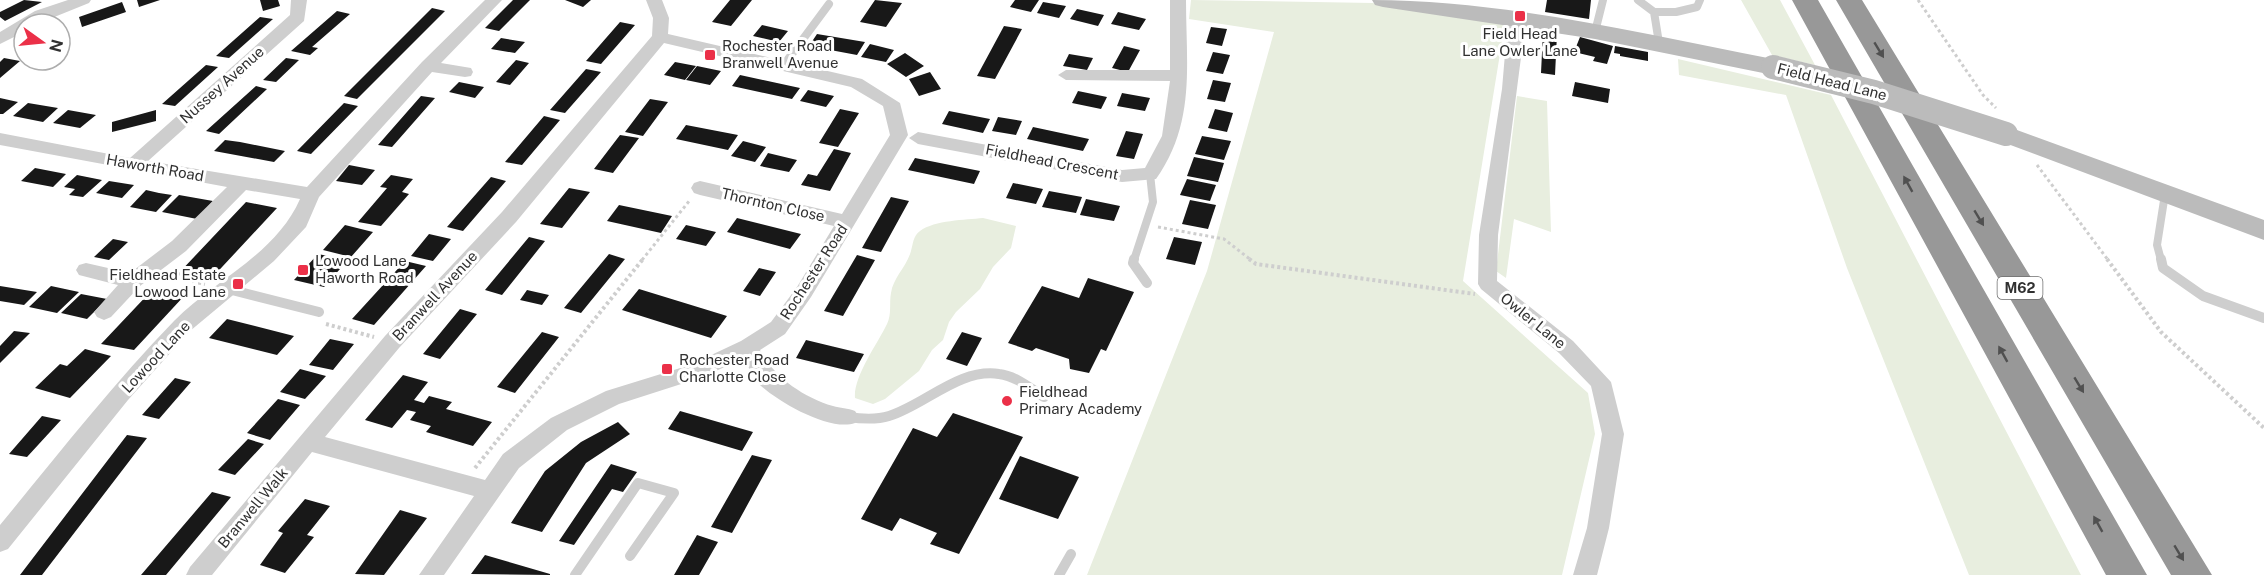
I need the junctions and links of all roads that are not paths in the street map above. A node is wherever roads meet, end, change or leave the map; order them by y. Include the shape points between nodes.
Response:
1 (83, 0) edge
2 (299, 0) edge
3 (494, 0) edge
4 (654, 0) edge
5 (1178, 0) edge
6 (1383, 0) edge
7 (1603, 0) edge
8 (1638, 0) edge
9 (1700, 0) edge
10 (1805, 0) edge
11 (1849, 0) edge
12 (829, 4) dead end
13 (49, 12) edge
14 (1654, 12) junction
15 (1516, 19) junction
16 (1595, 32) junction
17 (660, 37) junction
18 (1659, 43) junction
19 (428, 66) junction
20 (783, 66) junction
21 (465, 72) dead end
22 (1066, 75) dead end
23 (1177, 75) junction
24 (918, 138) dead end
25 (1, 140) edge
26 (133, 165) junction
27 (1150, 174) junction
28 (242, 183) junction
29 (700, 188) road end
30 (311, 194) junction
31 (2165, 194) junction
32 (846, 222) junction
33 (2264, 230) edge
34 (86, 270) dead end
35 (140, 276) junction
36 (1147, 284) dead end
37 (225, 289) junction
38 (104, 312) dead end
39 (318, 312) road end
40 (2264, 318) edge
41 (748, 347) junction
42 (1044, 397) dead end
43 (848, 417) joint
44 (308, 442) junction
45 (490, 491) junction
46 (0, 542) edge
47 (1071, 554) dead end
48 (630, 556) dead end
49 (198, 575) edge
50 (431, 575) edge
51 (574, 575) edge
52 (1059, 575) edge
53 (1585, 575) edge
54 (2127, 575) edge
55 (2192, 575) edge

1 - 13 street
2 - 26 street, Nussey Avenue via 298,18
3 - 19 street, Lowood Lane
4 - 17 street via 661,18
5 - 23 street
6 - 15 main road, Field Head Lane
7 - 16 lane
8 - 14 lane
9 - 14 lane via 1697,7 1687,11 1670,15
54 -> 10 highway, M62
11 -> 55 highway, M62
12 - 20 lane
14 - 18 lane
15 - 16 main road, Field Head Lane
15 - 53 street, Owler Lane via 1515,53 1485,262 1488,284 1566,346 1601,382 1613,434 1598,528
16 - 18 main road, Field Head Lane
17 - 20 street, Rochester Road
17 - 44 street, Branwell Avenue via 509,217 392,342
18 - 31 main road, Field Head Lane, bridge via 1874,92 2017,138
19 - 21 street
19 - 30 street, Lowood Lane
20 - 32 street, Rochester Road via 856,83 891,103 899,135
22 - 23 street
23 - 27 street via 1171,138 1163,160
24 - 27 street, Fieldhead Crescent via 1122,176
25 - 26 street, Haworth Road
26 - 28 street, Haworth Road
27 - 36 lane via 1153,202 1133,263
28 - 30 street, Haworth Road
28 - 35 street via 179,246
29 - 32 street, Thornton Close
30 - 37 street, Lowood Lane via 299,222 267,256
31 - 33 main road, Field Head Lane
31 - 40 lane via 2157,245 2163,268 2203,296
32 - 41 street, Rochester Road via 778,328
34 - 35 street
35 - 38 street
37 - 39 lane
37 - 46 street, Lowood Lane via 183,325 121,393
41 - 43 street via 766,378 836,418
41 - 45 street, Rochester Road via 696,371 613,397 559,424 511,461
42 - 43 lane via 1016,379 997,373 979,374 887,417
44 - 45 street
44 - 49 street, Branwell Walk
45 - 50 street, Rochester Road
47 - 52 lane
48 - 51 lane via 674,493 638,483

